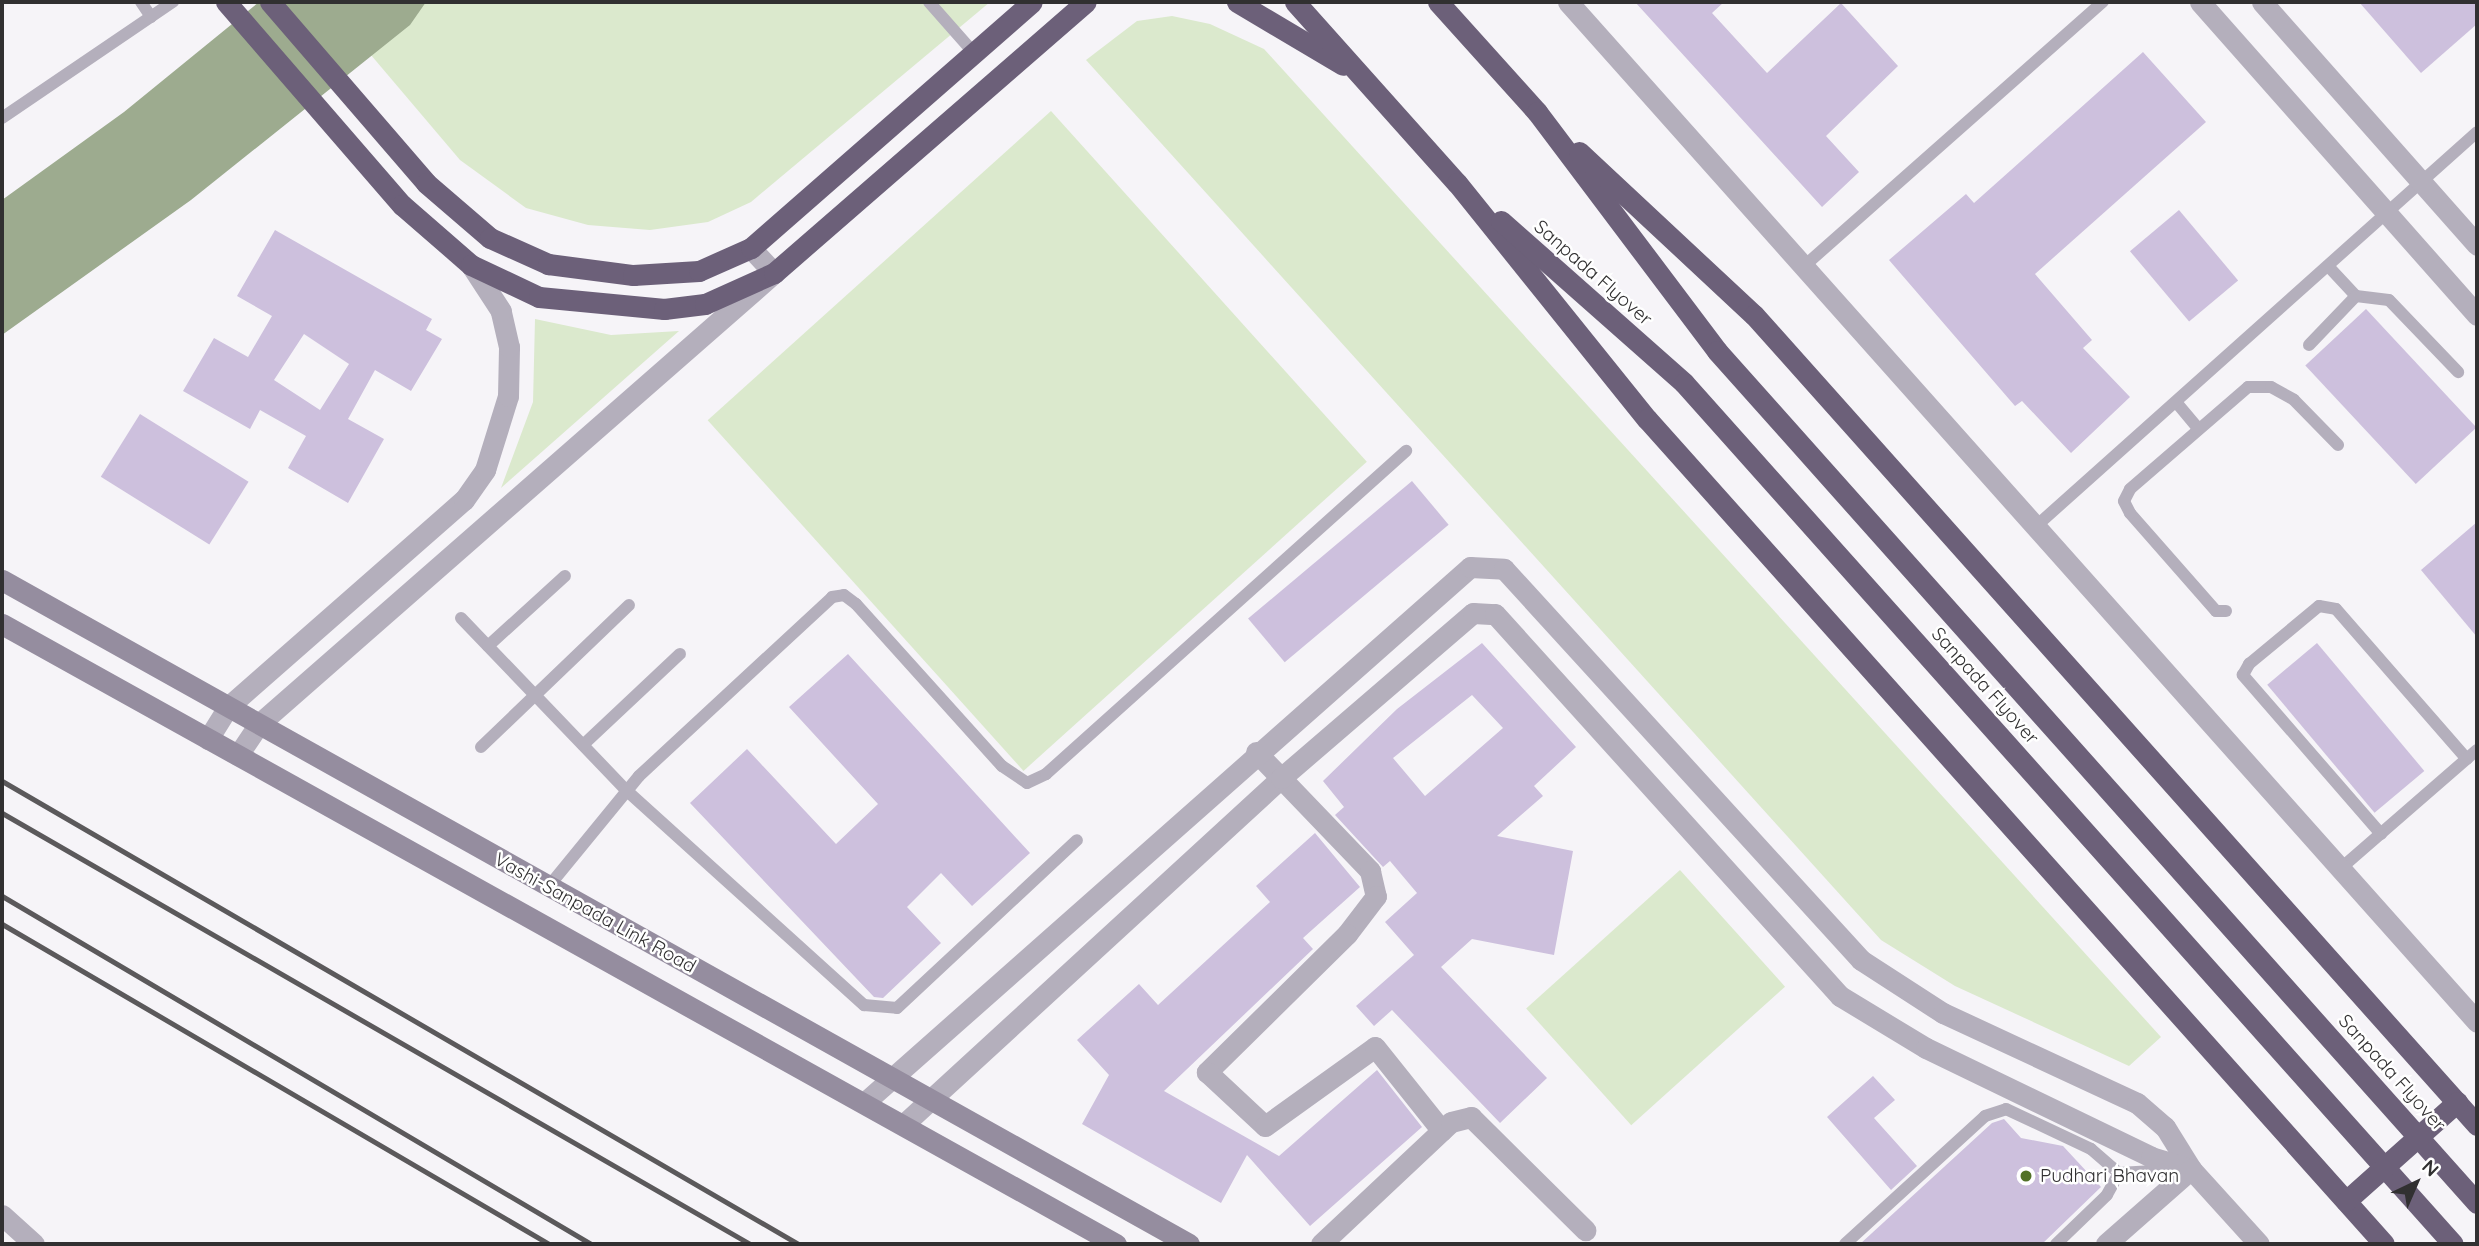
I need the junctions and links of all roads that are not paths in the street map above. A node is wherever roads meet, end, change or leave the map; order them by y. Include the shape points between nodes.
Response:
1 (141, 2) edge
2 (173, 2) edge
3 (227, 2) edge
4 (270, 2) edge
5 (929, 2) edge
6 (1032, 2) edge
7 (1086, 2) edge
8 (1237, 2) edge
9 (1295, 2) edge
10 (1438, 2) edge
11 (1568, 2) edge
12 (2103, 2) edge
13 (2200, 2) edge
14 (2262, 2) edge
15 (151, 17) junction
16 (974, 53) junction
17 (1360, 75) junction
18 (1537, 112) junction
19 (2, 118) edge
20 (2477, 132) edge
21 (2421, 182) junction
22 (426, 183) junction
23 (1457, 183) junction
24 (402, 205) junction
25 (2387, 213) junction
26 (2477, 245) edge
27 (751, 248) junction
28 (471, 265) junction
29 (2328, 265) junction
30 (1802, 268) junction
31 (774, 274) junction
32 (2357, 296) junction
33 (2477, 315) edge
34 (2309, 345) dead end
35 (2458, 372) dead end
36 (2176, 401) junction
37 (2199, 429) junction
38 (2338, 445) dead end
39 (1406, 451) dead end
40 (2034, 528) junction
41 (565, 576) dead end
42 (2, 580) edge
43 (629, 605) dead end
44 (2226, 611) dead end
45 (461, 618) dead end
46 (2, 624) edge
47 (488, 646) junction
48 (123, 648) junction
49 (680, 654) dead end
50 (105, 681) junction
51 (535, 694) junction
52 (228, 707) junction
53 (259, 724) junction
54 (208, 739) junction
55 (583, 745) junction
56 (481, 747) dead end
57 (1256, 752) junction
58 (2472, 754) edge
59 (238, 755) junction
60 (1281, 778) junction
61 (626, 790) junction
62 (2381, 834) junction
63 (1077, 840) dead end
64 (2340, 869) junction
65 (549, 886) junction
66 (2477, 1022) edge
67 (890, 1080) junction
68 (928, 1102) junction
69 (2457, 1102) junction
70 (864, 1103) junction
71 (903, 1125) junction
72 (2477, 1125) edge
73 (1442, 1131) junction
74 (2191, 1169) junction
75 (2119, 1173) junction
76 (2346, 1201) junction
77 (2477, 1203) edge
78 (2, 1215) edge
79 (1585, 1230) dead end
80 (34, 1244) edge
81 (1116, 1244) edge
82 (1189, 1244) edge
83 (1321, 1244) edge
84 (1845, 1244) edge
85 (2056, 1244) edge
86 (2106, 1244) edge
87 (2259, 1244) edge
88 (2384, 1244) edge
89 (2453, 1244) edge

1 - 15 lane
2 - 15 lane
3 - 24 highway
4 - 22 highway
5 - 16 lane
6 - 16 highway
7 - 31 highway
8 - 17 highway
9 - 17 highway
10 - 18 highway
11 - 30 street
12 - 30 lane
13 - 25 street
14 - 21 street
15 - 19 lane
16 - 27 highway
17 - 23 highway
18 - 69 highway via 1754,316
18 - 77 highway, Sanpada Flyover via 1717,351
20 - 21 lane
21 - 25 lane
21 - 26 street
22 - 24 highway
22 - 27 highway via 490,238 548,264 584,271 699,271
23 - 76 highway via 1647,419
23 - 89 highway, Sanpada Flyover via 1684,383
24 - 28 highway
25 - 29 lane
25 - 33 street
27 - 31 street
28 - 31 highway via 539,296 633,309 705,304
28 - 52 street via 501,312 509,347 508,396 485,470 464,500
29 - 32 lane
29 - 36 lane
30 - 40 street
31 - 53 street
32 - 34 lane
32 - 35 lane via 2389,300
36 - 37 lane
36 - 40 lane
37 - 38 lane via 2248,387 2271,387 2294,400
37 - 44 lane via 2124,500 2216,611
39 - 61 lane via 1046,774 1027,783 1002,766 844,595 832,597
40 - 64 street
41 - 47 lane
42 - 48 main road, Vashi-Sanpada Link Road
43 - 51 lane
45 - 47 lane
46 - 50 main road, Vashi-Sanpada Link Road
47 - 51 lane
48 - 50 main road
48 - 52 main road, Vashi-Sanpada Link Road
49 - 55 lane
50 - 54 main road, Vashi-Sanpada Link Road
51 - 55 lane
51 - 56 lane
52 - 53 main road, Vashi-Sanpada Link Road
52 - 54 street
53 - 59 street
53 - 65 main road, Vashi-Sanpada Link Road
54 - 59 main road, Vashi-Sanpada Link Road
55 - 61 lane
57 - 60 street
57 - 67 street
57 - 74 street via 1470,567 1504,569 1860,960 1942,1013 2137,1103 2165,1127
58 - 62 lane
58 - 62 lane via 2336,609 2319,607 2249,664 2243,676
59 - 70 main road, Vashi-Sanpada Link Road
60 - 68 street
60 - 73 street via 1370,871 1376,896 1347,934 1207,1072 1265,1126 1375,1047
60 - 74 street via 1473,613 1495,614 1840,996 1926,1048 2151,1157
61 - 63 lane via 849,995 882,1011 897,1008
61 - 65 lane
62 - 64 lane
64 - 66 street
65 - 67 main road, Vashi-Sanpada Link Road
67 - 68 main road, Vashi-Sanpada Link Road
67 - 70 street
68 - 71 street
68 - 82 main road, Vashi-Sanpada Link Road
69 - 72 highway
69 - 76 highway
70 - 71 main road, Vashi-Sanpada Link Road
71 - 81 main road, Vashi-Sanpada Link Road
73 - 79 street via 1463,1118 1481,1121
73 - 83 street
74 - 75 lane
74 - 86 street
74 - 87 street
75 - 84 lane via 2091,1149 1996,1110
75 - 85 lane via 2107,1195
76 - 88 highway
78 - 80 street

